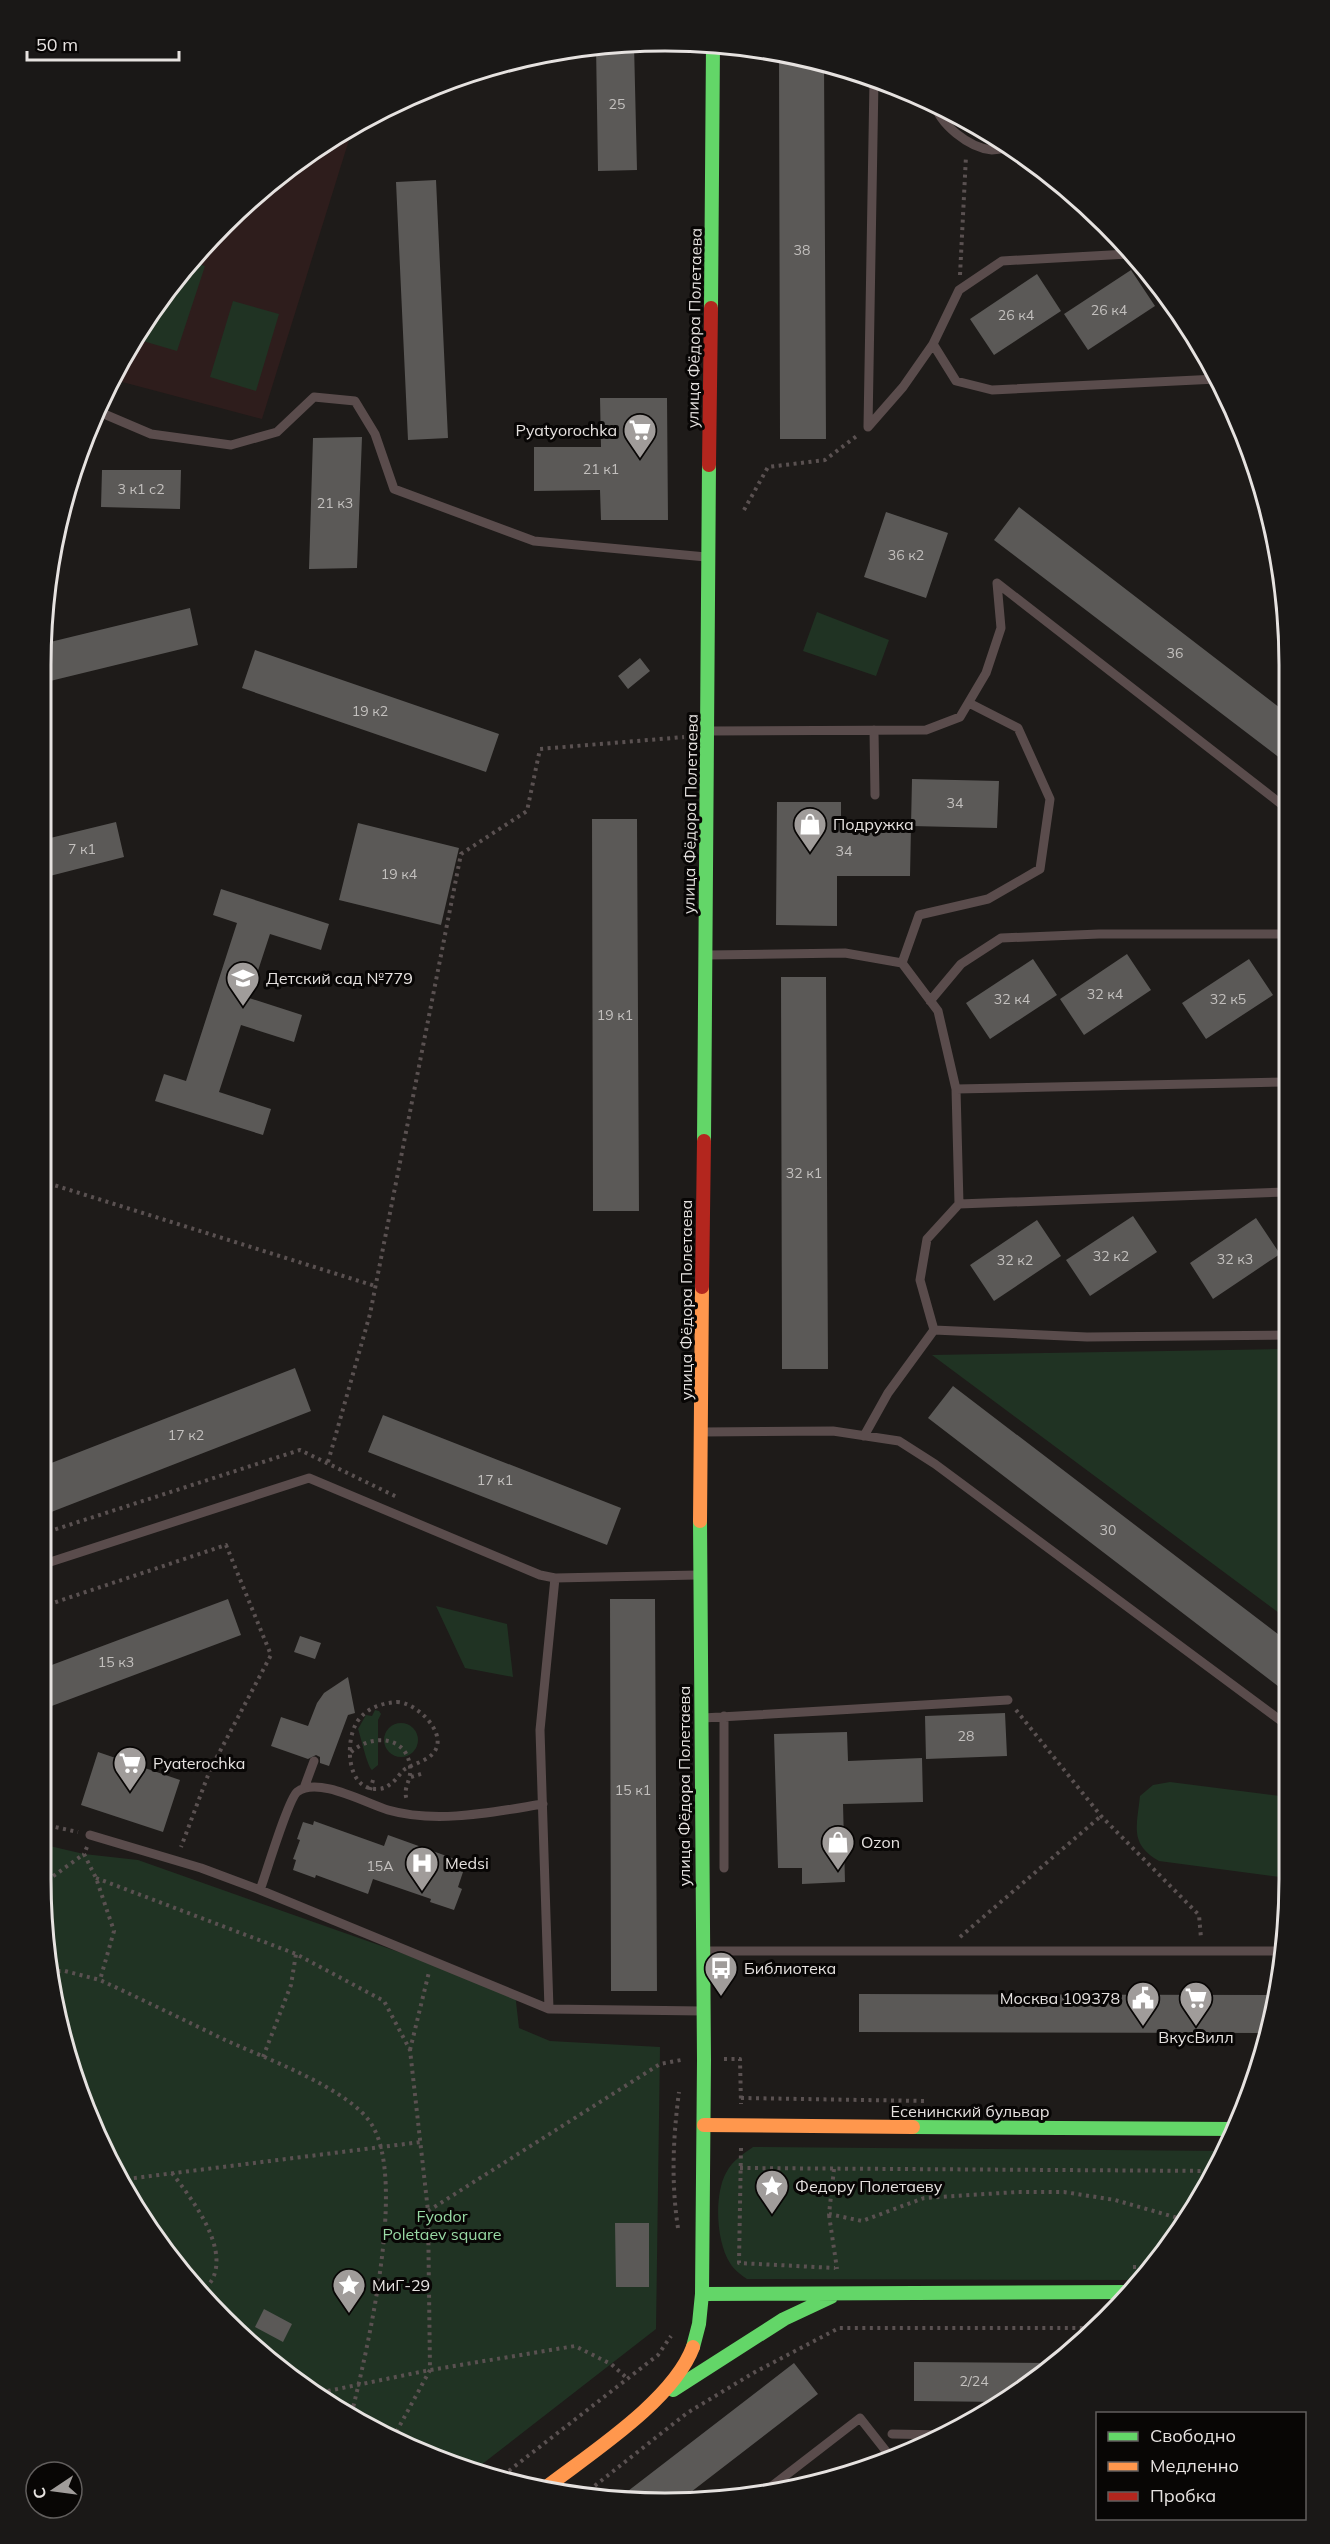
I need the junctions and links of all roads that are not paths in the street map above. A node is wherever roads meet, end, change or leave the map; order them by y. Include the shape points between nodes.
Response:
1 (713, 53) edge
2 (874, 88) edge
3 (937, 114) edge
4 (998, 149) edge
5 (1122, 254) edge
6 (933, 344) junction
7 (1209, 379) edge
8 (105, 414) edge
9 (709, 558) junction
10 (969, 703) junction
11 (707, 730) junction
12 (874, 730) junction
13 (875, 795) dead end
14 (1279, 802) edge
15 (1279, 934) edge
16 (705, 955) junction
17 (902, 963) junction
18 (930, 1001) junction
19 (1279, 1082) edge
20 (956, 1089) junction
21 (1279, 1192) edge
22 (959, 1204) junction
23 (934, 1330) junction
24 (1279, 1335) edge
25 (701, 1432) junction
26 (864, 1436) junction
27 (51, 1562) edge
28 (700, 1575) junction
29 (555, 1578) junction
30 (1008, 1700) road end
31 (724, 1716) junction
32 (701, 1718) junction
33 (1279, 1719) edge
34 (314, 1761) dead end
35 (304, 1788) junction
36 (543, 1804) junction
37 (90, 1835) road end
38 (724, 1868) dead end
39 (260, 1890) junction
40 (702, 1951) junction
41 (1275, 1951) edge
42 (549, 2009) junction
43 (703, 2011) junction
44 (704, 2125) junction
45 (1226, 2129) edge
46 (1119, 2292) edge
47 (702, 2294) junction
48 (837, 2294) junction
49 (653, 2404) junction
50 (892, 2434) dead end
51 (926, 2435) edge
52 (886, 2451) edge
53 (553, 2482) edge
54 (777, 2482) edge

1 - 9 main road, улица Фёдора Полетаева
2 - 6 lane via 868,427
3 - 4 lane via 966,141
5 - 6 lane via 1002,261 959,290
6 - 7 lane via 956,381 992,390
8 - 9 lane via 151,434 231,445 277,432 314,398 355,400 375,434 394,489 534,541
9 - 11 main road, улица Фёдора Полетаева
10 - 12 lane via 960,717 926,730
10 - 14 lane via 986,673 1001,628 997,583
10 - 17 lane via 1018,728 1050,799 1040,869 988,899 919,915
11 - 12 lane
11 - 16 main road, улица Фёдора Полетаева
12 - 13 lane
15 - 18 lane via 1001,938 961,964
16 - 17 lane via 845,953
16 - 25 main road, улица Фёдора Полетаева
17 - 18 lane
18 - 20 lane via 938,1011
19 - 20 lane
20 - 22 lane
21 - 22 lane
22 - 23 lane via 927,1239 920,1280
23 - 24 lane via 1087,1337
23 - 26 lane via 888,1394
25 - 26 lane via 833,1431
25 - 28 main road, улица Фёдора Полетаева
26 - 33 lane via 899,1441 935,1464
27 - 29 lane via 309,1479
28 - 29 lane
28 - 32 main road, улица Фёдора Полетаева
29 - 36 lane via 540,1730
30 - 31 lane
31 - 32 lane
31 - 38 lane
32 - 40 main road, улица Фёдора Полетаева
34 - 35 lane
35 - 36 lane via 322,1787 387,1810 412,1814 477,1814
35 - 39 lane via 294,1796
36 - 42 lane
37 - 39 lane
39 - 42 lane
40 - 41 lane
40 - 43 main road, улица Фёдора Полетаева
42 - 43 lane
43 - 44 main road, улица Фёдора Полетаева
44 - 45 main road, Есенинский бульвар
44 - 47 main road, улица Фёдора Полетаева
46 - 48 main road
47 - 48 main road
47 - 49 main road, улица Фёдора Полетаева via 692,2350 677,2377
48 - 49 main road via 784,2319
49 - 53 main road, улица Фёдора Полетаева
50 - 51 lane
52 - 54 lane via 860,2418

